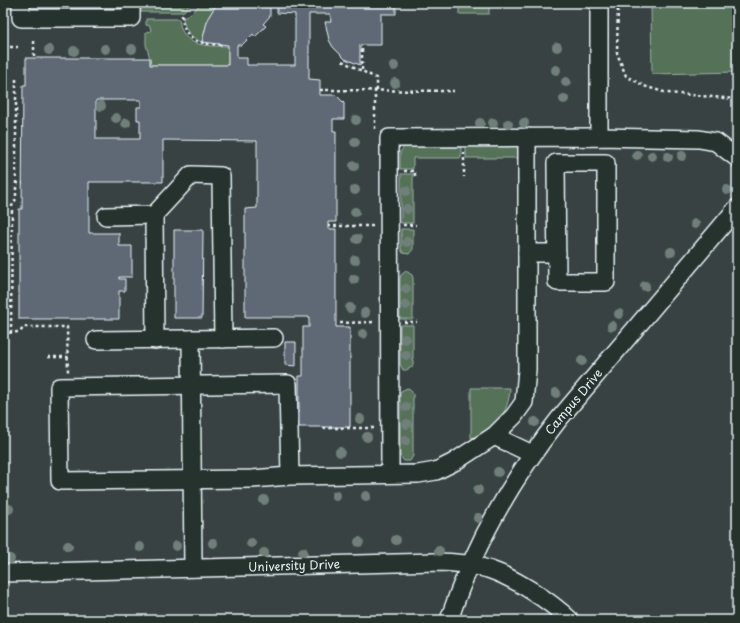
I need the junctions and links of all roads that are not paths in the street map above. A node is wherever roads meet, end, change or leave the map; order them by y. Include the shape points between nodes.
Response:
1 (22, 3) edge
2 (131, 3) edge
3 (599, 3) edge
4 (527, 137) junction
5 (599, 137) junction
6 (737, 158) edge
7 (737, 208) edge
8 (154, 215) junction
9 (106, 216) dead end
10 (527, 253) junction
11 (557, 253) junction
12 (274, 338) dead end
13 (191, 339) junction
14 (223, 339) junction
15 (96, 340) dead end
16 (155, 340) junction
17 (191, 385) junction
18 (494, 436) junction
19 (532, 454) junction
20 (390, 474) junction
21 (290, 476) junction
22 (192, 479) junction
23 (469, 565) junction
24 (193, 568) junction
25 (3, 573) edge
26 (449, 620) edge
27 (570, 620) edge

1 - 2 street via 22,18 131,18
3 - 5 street
4 - 5 street
4 - 10 street
4 - 20 street via 389,138
5 - 6 street via 699,139 716,142
7 - 19 street, Campus Drive
8 - 9 street
8 - 14 street via 191,175 221,176
8 - 16 street
10 - 11 street
10 - 18 street via 527,370 524,402
11 - 11 street via 556,163 606,163 606,282 557,282
12 - 14 street
13 - 14 street
13 - 16 street
13 - 17 street
15 - 16 street
17 - 21 street via 288,384
17 - 22 street
17 - 22 street via 59,387 60,481
18 - 19 street
18 - 20 street via 436,471
19 - 23 street, Campus Drive via 495,514
20 - 21 street
21 - 22 street
22 - 24 street
23 - 24 street, University Drive via 436,562
23 - 26 street, Campus Drive
23 - 27 street, University Drive via 489,570 518,584 544,599
24 - 25 street, University Drive

